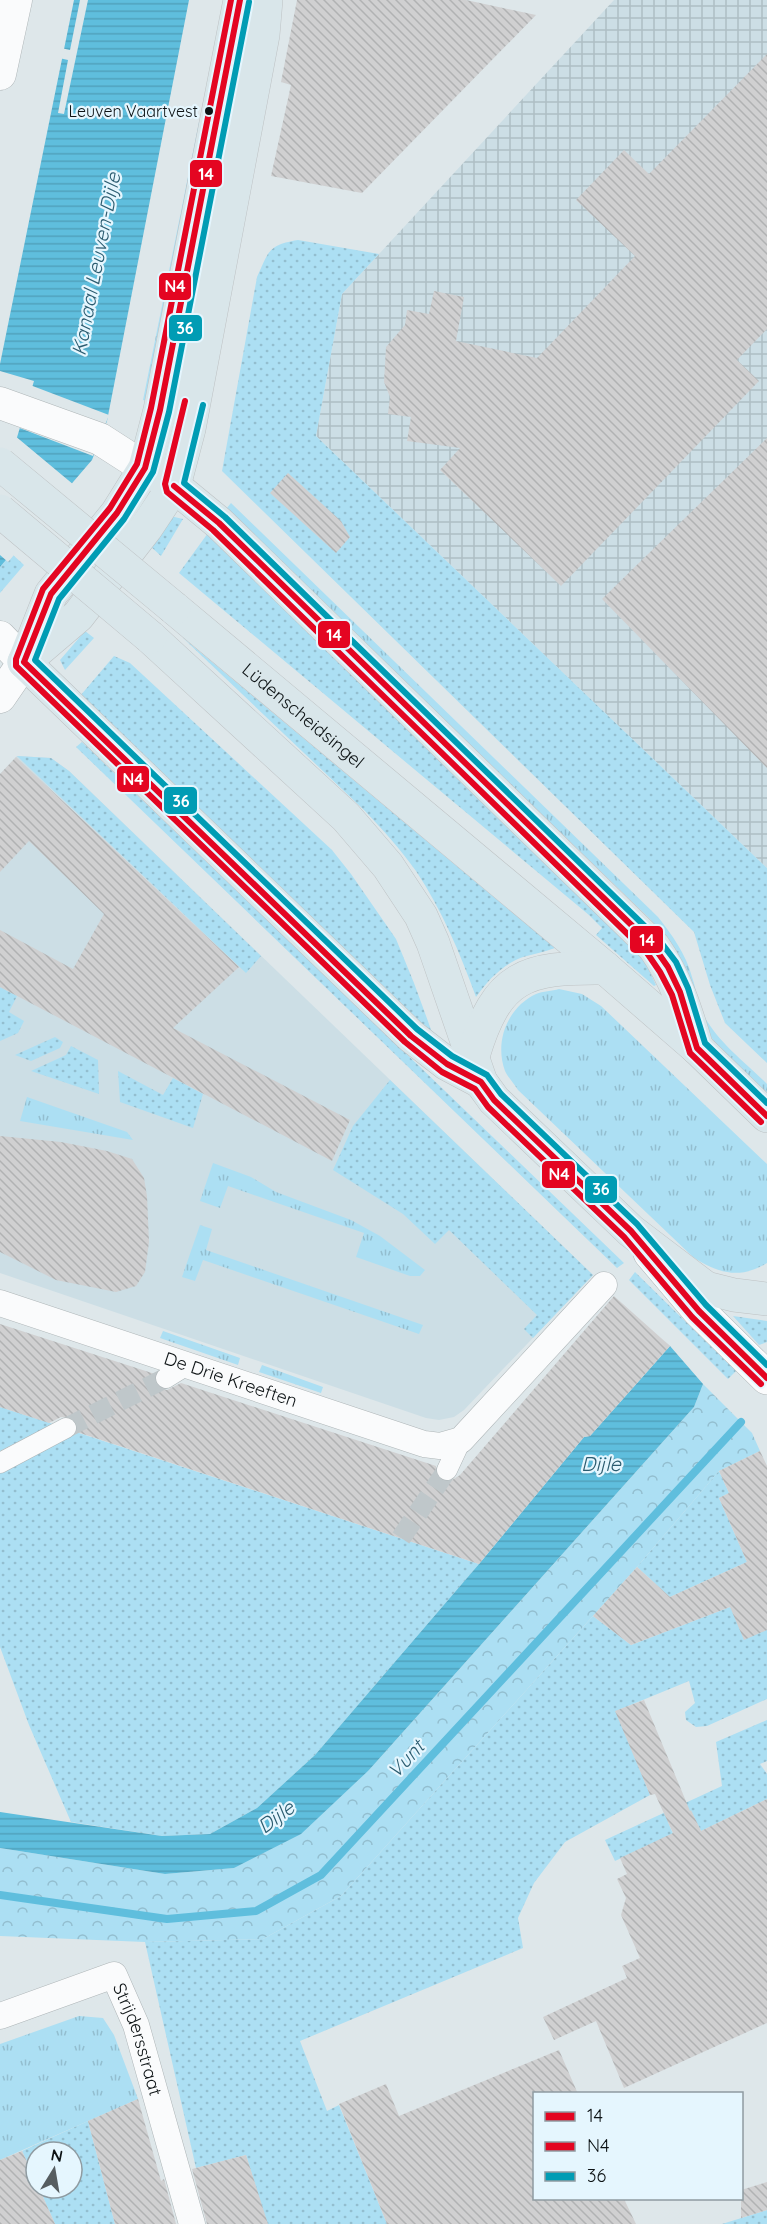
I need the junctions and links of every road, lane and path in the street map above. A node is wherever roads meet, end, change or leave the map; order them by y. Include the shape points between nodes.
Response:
1 (16, 0) edge
2 (240, 0) edge
3 (266, 0) edge
4 (0, 74) edge
5 (0, 403) edge
6 (0, 464) edge
7 (145, 468) junction
8 (174, 486) junction
9 (0, 511) edge
10 (0, 637) edge
11 (24, 662) junction
12 (0, 697) edge
13 (605, 968) junction
14 (697, 1048) junction
15 (477, 1069) junction
16 (767, 1116) edge
17 (631, 1232) junction
18 (767, 1280) edge
19 (604, 1285) dead end
20 (734, 1295) junction
21 (767, 1299) edge
22 (0, 1303) edge
23 (767, 1378) edge
24 (66, 1428) tunnel mouth
25 (461, 1440) junction
26 (0, 1463) edge
27 (447, 1470) tunnel mouth
28 (0, 2016) edge
29 (192, 2224) edge

1 - 4 street
2 - 7 main road via 160,411
3 - 8 main road via 263,35 189,429
5 - 7 street via 100,439
6 - 13 main road, Lüdenscheidsingel, bridge
7 - 8 main road
7 - 11 main road via 117,513 51,594
8 - 11 main road via 78,616
8 - 14 main road via 219,524 654,947 680,992
9 - 15 main road, bridge via 150,637 346,817 388,866 421,916 433,943
10 - 11 street
11 - 12 street
11 - 15 main road via 411,1036 447,1064
13 - 14 main road, Lüdenscheidsingel
13 - 15 main road via 532,973 519,980 501,996 482,1025
14 - 16 main road, Lüdenscheidsingel
15 - 17 main road via 494,1100
17 - 20 main road via 706,1288
17 - 23 main road via 699,1311
18 - 20 main road
19 - 25 street
20 - 21 main road
22 - 25 street, De Drie Kreeften via 177,1371 424,1444 440,1446
24 - 26 street
25 - 27 street
28 - 29 street, Strijdersstraat via 114,1975 136,2025

